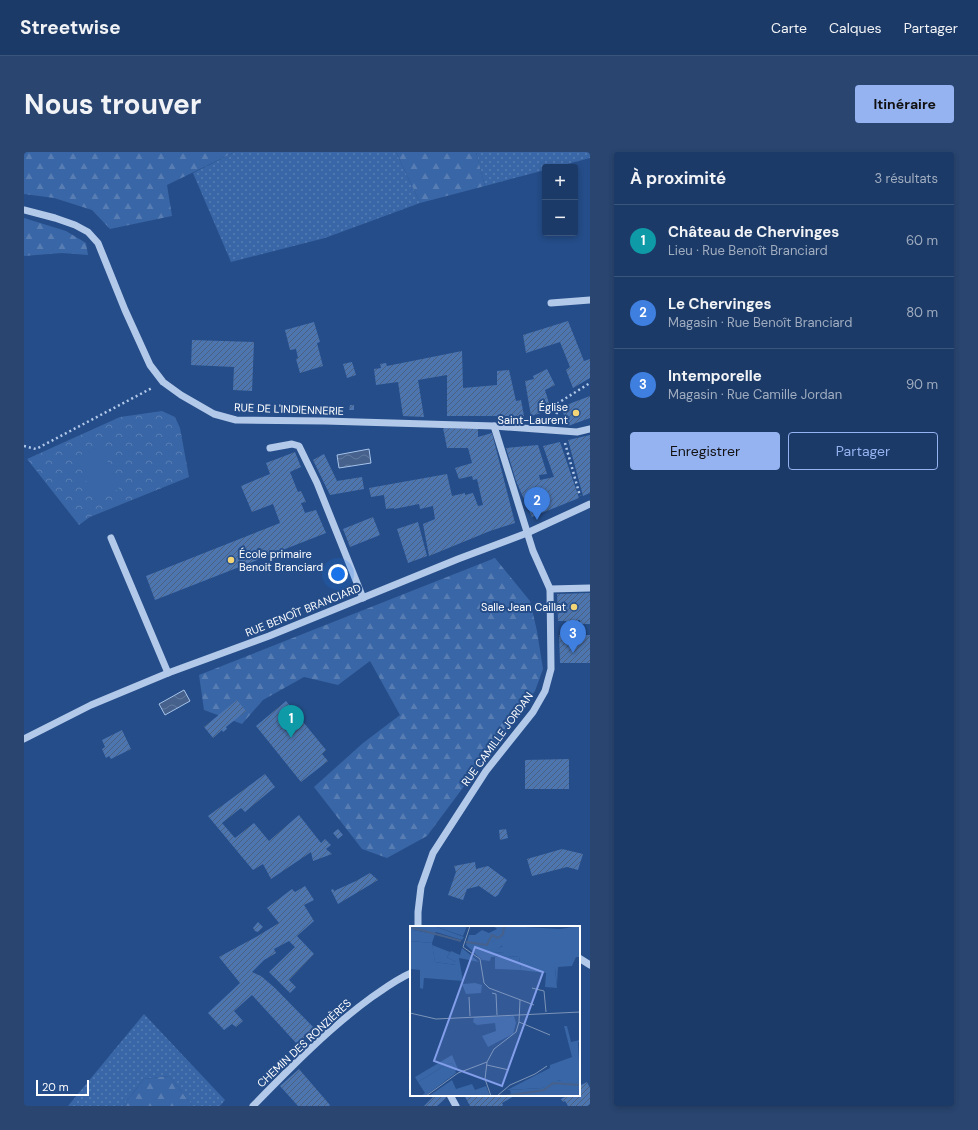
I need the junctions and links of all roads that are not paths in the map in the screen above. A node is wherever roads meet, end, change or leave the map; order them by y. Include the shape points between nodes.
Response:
1 (24, 210) edge
2 (590, 300) edge
3 (551, 302) dead end
4 (494, 426) junction
5 (590, 430) edge
6 (270, 448) dead end
7 (587, 505) edge
8 (527, 533) junction
9 (111, 538) dead end
10 (590, 588) edge
11 (550, 589) junction
12 (363, 598) junction
13 (168, 673) junction
14 (24, 739) edge
15 (418, 926) edge
16 (580, 959) edge
17 (590, 964) edge
18 (410, 973) edge
19 (451, 1096) edge
20 (253, 1106) edge
21 (456, 1106) edge

1 - 4 street, RUE DE L'INDIENNERIE via 55,218 88,232 98,243 150,365 163,382 214,414 236,420
2 - 3 street
4 - 5 street, RUE DE L'INDIENNERIE via 577,432
4 - 8 street
6 - 12 street via 292,444 299,446 317,483
7 - 8 street, RUE BENOÎT BRANCIARD
8 - 11 street, RUE CAMILLE JORDAN
8 - 12 street, RUE BENOÎT BRANCIARD via 458,558
9 - 13 street
10 - 11 street
11 - 15 street, RUE CAMILLE JORDAN via 551,669 545,691 532,712 486,771 433,853 421,886
12 - 13 street, RUE BENOÎT BRANCIARD
13 - 14 street, RUE BENOÎT BRANCIARD via 91,705
16 - 17 street
18 - 20 street, CHEMIN DES RONZIÈRES via 399,978 351,1012
19 - 21 street

